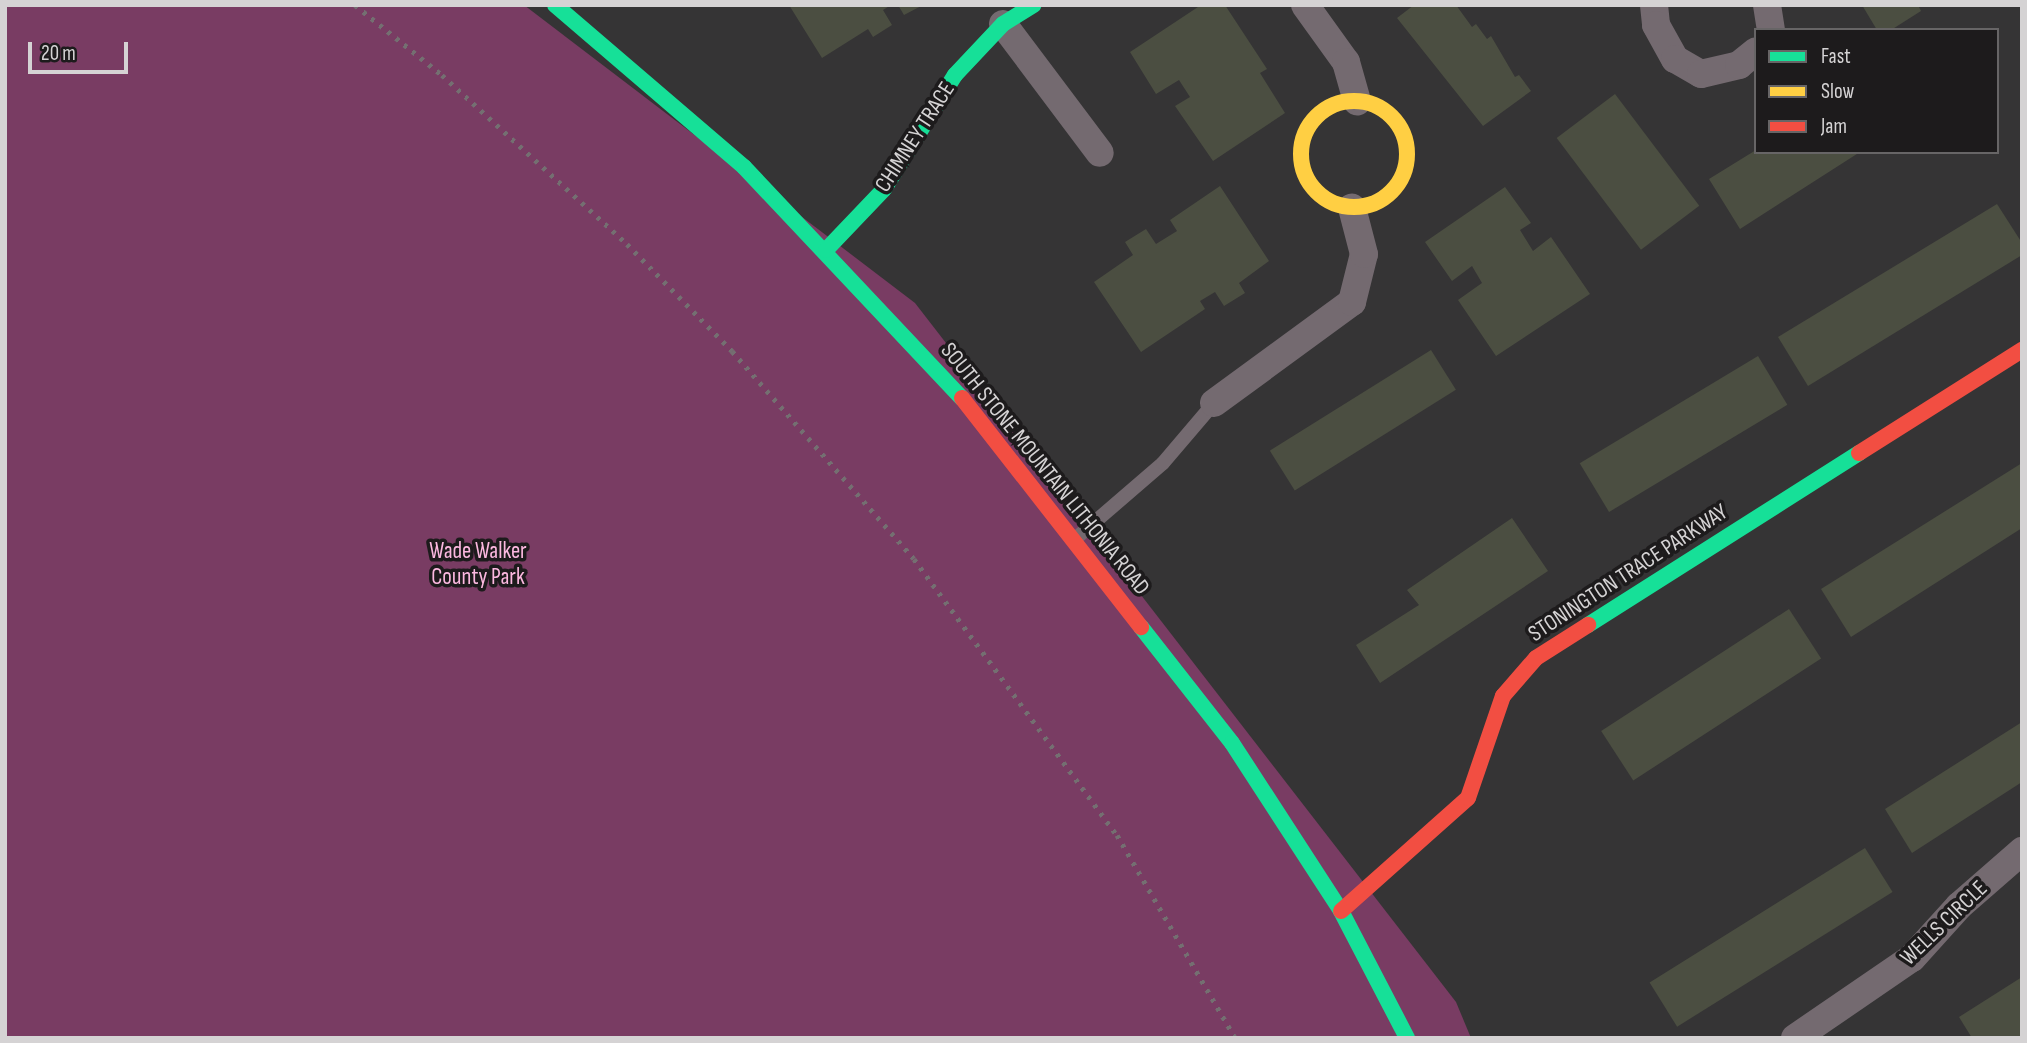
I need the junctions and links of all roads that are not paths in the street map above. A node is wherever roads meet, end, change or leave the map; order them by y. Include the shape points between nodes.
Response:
1 (555, 5) edge
2 (1033, 5) edge
3 (1305, 5) edge
4 (1654, 5) edge
5 (1767, 5) edge
6 (1003, 24) junction
7 (1771, 28) edge
8 (1754, 53) edge
9 (1357, 101) junction
10 (1100, 153) dead end
11 (1352, 208) junction
12 (826, 250) junction
13 (2022, 351) edge
14 (1214, 403) joint
15 (1075, 539) junction
16 (2022, 851) edge
17 (1341, 911) junction
18 (1407, 1038) edge
19 (1795, 1038) edge

1 - 12 street, SOUTH STONE MOUNTAIN LITHONIA ROAD via 744,167
2 - 6 street, CHIMNEY TRACE
3 - 9 street via 1346,62
4 - 8 street via 1656,24 1675,59 1701,74 1739,65
5 - 7 street
6 - 10 street
6 - 12 street, CHIMNEY TRACE via 956,75 884,189
9 - 11 street via 1376,105 1391,115 1407,148 1406,166 1393,190 1370,206
9 - 11 street via 1341,102 1312,120 1300,152 1305,176 1320,196
11 - 14 street via 1364,254 1352,302
12 - 15 street, SOUTH STONE MOUNTAIN LITHONIA ROAD via 950,383
13 - 17 street, STONINGTON TRACE PARKWAY via 1536,658 1503,695 1468,798
14 - 15 lane via 1163,463
15 - 17 street, SOUTH STONE MOUNTAIN LITHONIA ROAD via 1232,743
16 - 19 street, WELLS CIRCLE via 1959,906 1912,958
17 - 18 street, SOUTH STONE MOUNTAIN LITHONIA ROAD

